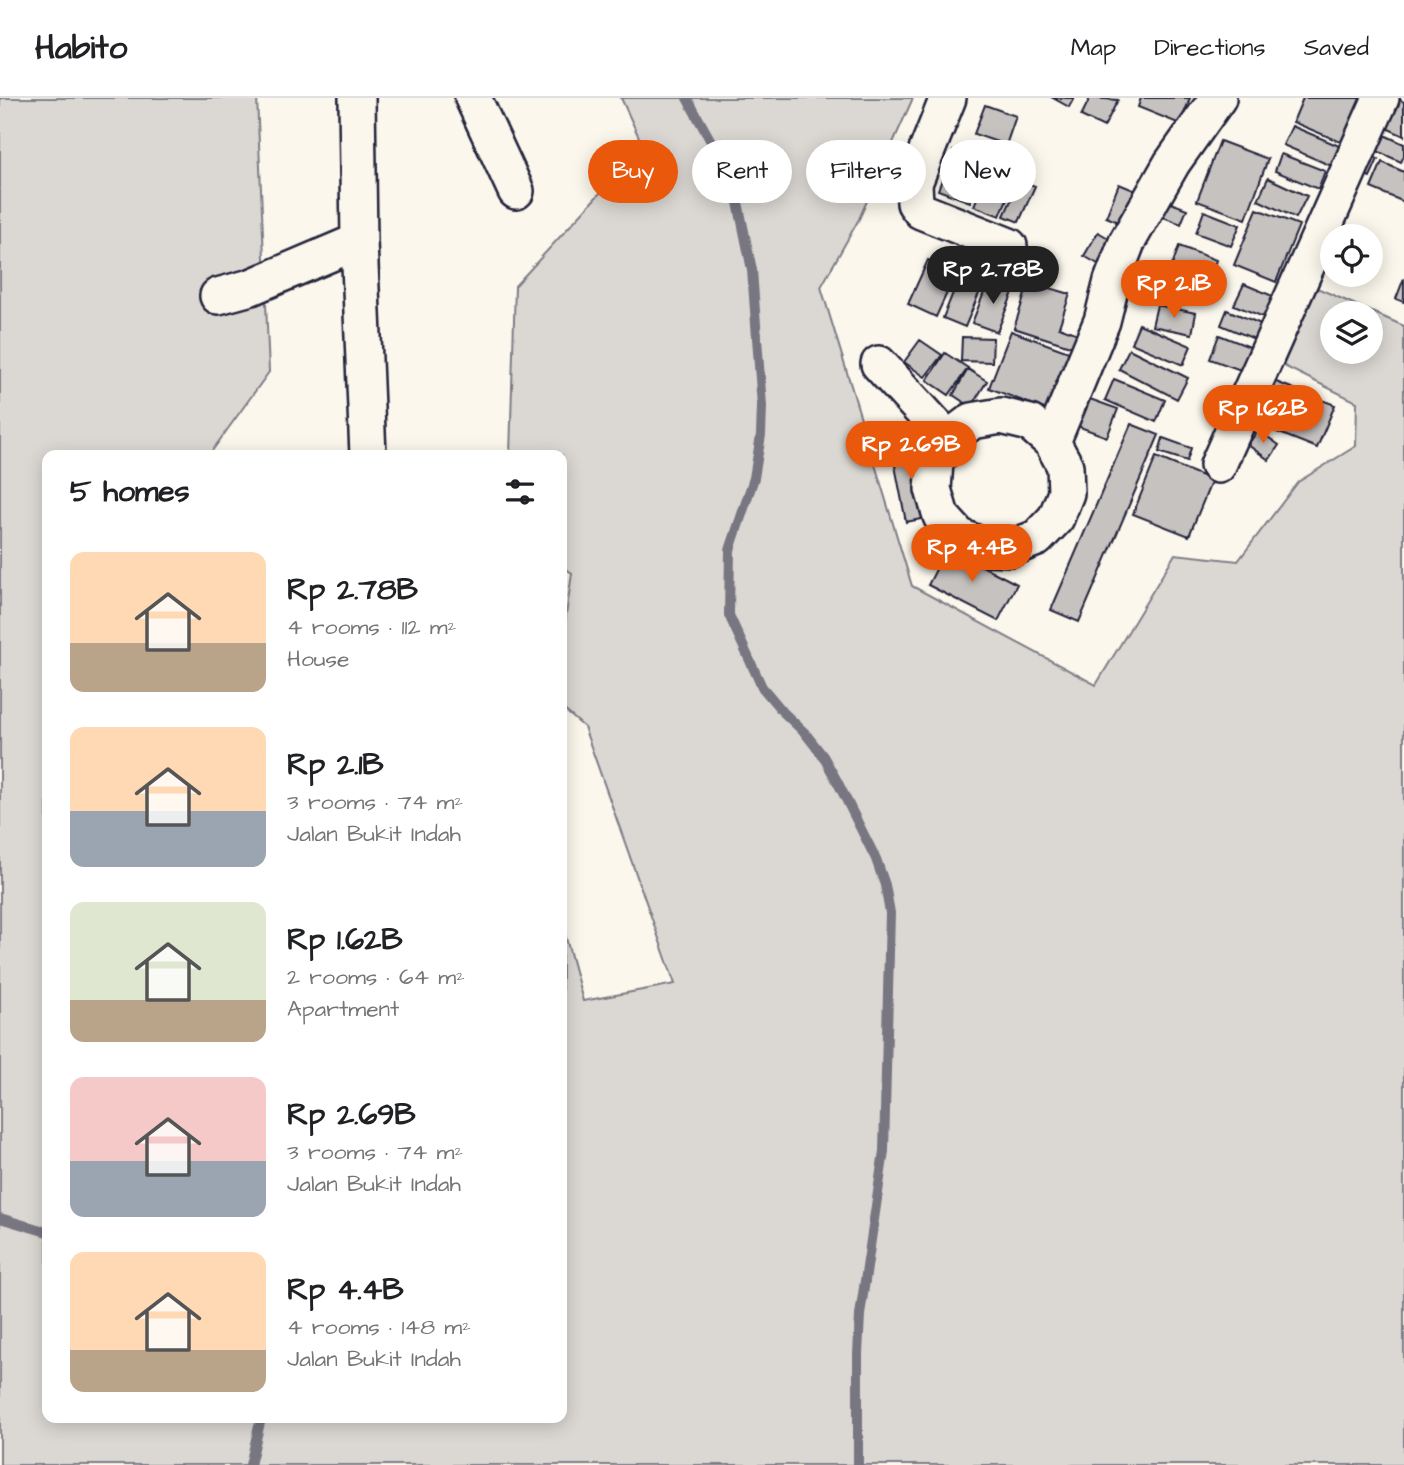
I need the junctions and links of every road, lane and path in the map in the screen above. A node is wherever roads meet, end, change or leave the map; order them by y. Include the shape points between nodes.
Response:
1 (357, 98) edge
2 (473, 98) edge
3 (948, 98) edge
4 (1218, 98) edge
5 (1381, 98) edge
6 (516, 191) dead end
7 (359, 241) junction
8 (1009, 246) dead end
9 (218, 296) dead end
10 (879, 364) dead end
11 (948, 439) junction
12 (1052, 442) junction
13 (368, 450) edge
14 (1218, 465) dead end

1 - 7 street
2 - 6 street
3 - 8 street via 914,183 915,203 921,211
4 - 12 street via 1172,163 1127,242 1102,321
5 - 14 street
7 - 9 street via 251,287
7 - 13 street
10 - 11 street
11 - 12 street via 972,421 1001,416 1030,423
11 - 12 street via 935,463 933,489 941,516 959,536 984,547 1011,548 1037,538 1056,518 1066,493 1065,466

